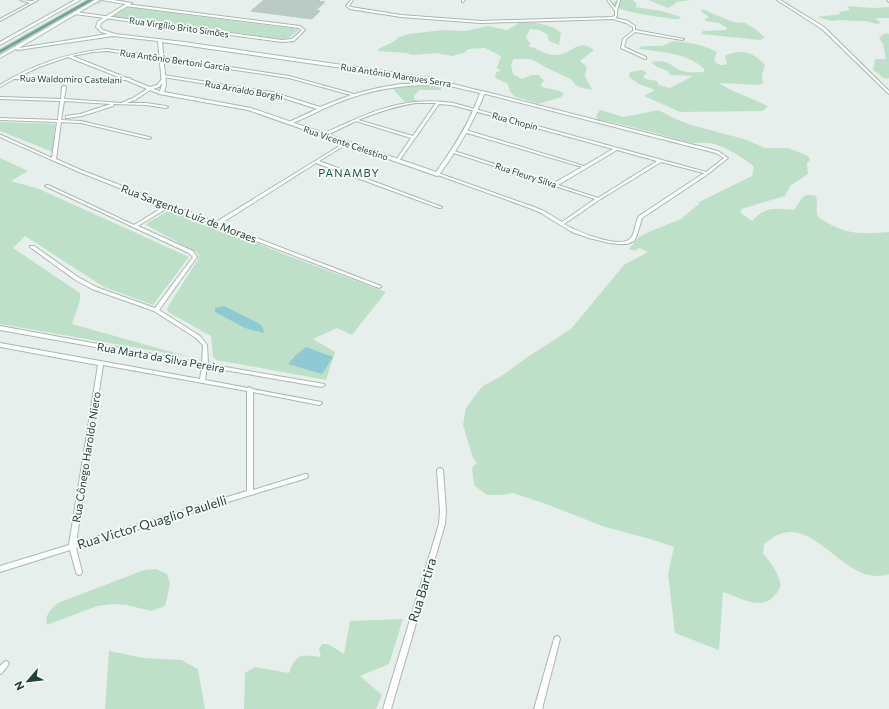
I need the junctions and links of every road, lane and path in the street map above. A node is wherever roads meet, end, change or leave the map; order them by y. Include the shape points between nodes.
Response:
1 (21, 0) edge
2 (37, 0) edge
3 (78, 0) edge
4 (87, 0) edge
5 (91, 0) edge
6 (113, 0) edge
7 (352, 0) edge
8 (608, 0) edge
9 (618, 0) edge
10 (778, 0) edge
11 (100, 1) edge
12 (33, 2) junction
13 (127, 4) junction
14 (145, 6) junction
15 (148, 8) junction
16 (616, 11) junction
17 (75, 13) junction
18 (106, 17) junction
19 (219, 17) junction
20 (0, 18) edge
21 (613, 18) junction
22 (102, 31) junction
23 (634, 31) junction
24 (115, 35) junction
25 (100, 37) junction
26 (682, 39) dead end
27 (160, 41) junction
28 (24, 43) junction
29 (0, 44) edge
30 (35, 46) junction
31 (0, 51) edge
32 (12, 51) junction
33 (69, 56) junction
34 (0, 57) edge
35 (161, 58) junction
36 (645, 58) dead end
37 (177, 60) junction
38 (162, 64) junction
39 (112, 72) junction
40 (413, 76) junction
41 (12, 78) junction
42 (163, 79) junction
43 (105, 80) junction
44 (129, 80) junction
45 (415, 84) junction
46 (0, 86) edge
47 (460, 86) junction
48 (64, 87) dead end
49 (149, 89) junction
50 (483, 92) junction
51 (161, 93) junction
52 (889, 93) edge
53 (353, 95) junction
54 (0, 98) edge
55 (63, 100) junction
56 (439, 102) junction
57 (117, 104) junction
58 (166, 107) dead end
59 (321, 109) junction
60 (477, 110) junction
61 (67, 117) dead end
62 (0, 119) edge
63 (355, 120) junction
64 (60, 122) junction
65 (290, 123) junction
66 (465, 130) junction
67 (324, 135) junction
68 (0, 136) edge
69 (149, 138) dead end
70 (414, 138) junction
71 (346, 143) junction
72 (617, 148) junction
73 (453, 152) junction
74 (54, 160) junction
75 (398, 160) junction
76 (661, 160) junction
77 (317, 162) junction
78 (585, 167) junction
79 (707, 173) junction
80 (437, 174) junction
81 (554, 185) junction
82 (47, 186) dead end
83 (598, 199) junction
84 (169, 205) junction
85 (440, 207) dead end
86 (216, 224) junction
87 (562, 224) junction
88 (135, 226) junction
89 (32, 247) dead end
90 (379, 287) dead end
91 (156, 310) junction
92 (0, 328) edge
93 (0, 345) edge
94 (101, 364) junction
95 (206, 366) junction
96 (202, 380) junction
97 (322, 385) dead end
98 (250, 389) junction
99 (319, 403) dead end
100 (440, 470) dead end
101 (305, 476) dead end
102 (250, 492) junction
103 (72, 547) junction
104 (0, 569) edge
105 (80, 572) dead end
106 (557, 639) dead end
107 (6, 664) dead end
108 (0, 671) edge
109 (387, 709) edge
110 (538, 709) edge

1 - 12 street
2 - 12 street
3 - 29 street
4 - 31 main road
5 - 31 main road
6 - 13 street
7 - 21 street via 347,6 353,9 471,22
8 - 16 street
9 - 16 street
10 - 52 street via 823,28
11 - 13 street
11 - 17 street
12 - 20 street
13 - 14 street
13 - 15 street
13 - 18 street
14 - 15 street
14 - 19 street
15 - 19 street
16 - 21 street
17 - 18 street, Rua Virgílio Brito Simões
17 - 28 street
18 - 19 street, Rua Virgílio Brito Simões via 282,41 293,40 304,30 300,27
18 - 22 street via 98,25
21 - 23 street via 630,24
22 - 24 street, Rua Antônio Marques Serra
22 - 25 street via 104,34
23 - 26 street
23 - 36 street via 625,39 622,48
24 - 25 street
24 - 27 street, Rua Antônio Marques Serra
25 - 30 street
27 - 35 street
27 - 40 street, Rua Antônio Marques Serra
28 - 30 street
28 - 32 street
30 - 32 street
32 - 34 street
33 - 35 street, Rua Antônio Bertoni Garcia via 87,51 107,50
33 - 39 street, Rua Vicente Celestino
33 - 41 street, Rua Antônio Bertoni Garcia via 35,66
35 - 37 street, Rua Antônio Bertoni Garcia
35 - 38 street
37 - 38 street
37 - 53 street, Rua Antônio Bertoni Garcia via 289,77
38 - 42 street
39 - 43 street
39 - 44 street, Rua Vicente Celestino
40 - 45 street via 418,80
40 - 47 street, Rua Antônio Marques Serra
41 - 43 street, Rua Waldomiro Castelani
41 - 46 street, Rua Antônio Bertoni Garcia
42 - 49 street via 158,86
42 - 51 street
42 - 59 street, Rua Arnaldo Borghi via 189,80 272,93
43 - 44 street, Rua Waldomiro Castelani
44 - 49 street, Rua Vicente Celestino
45 - 47 street
45 - 53 street via 380,88
47 - 50 street, Rua Antônio Marques Serra
48 - 55 street
49 - 51 street, Rua Vicente Celestino
49 - 57 street via 134,99
50 - 60 street
50 - 79 street, Rua Antônio Marques Serra via 717,152 726,157 726,160
51 - 65 street, Rua Vicente Celestino via 249,110
53 - 59 street
54 - 55 street
55 - 57 street
55 - 64 street
56 - 60 street, Rua Chopin
56 - 63 street, Rua Chopin via 393,105
56 - 70 street
57 - 58 street
57 - 61 street
59 - 65 street
60 - 66 street
60 - 72 street, Rua Chopin
62 - 64 street
63 - 67 street, Rua Chopin
63 - 70 street
64 - 69 street via 91,124
64 - 74 street
65 - 67 street, Rua Vicente Celestino
66 - 73 street
66 - 78 street
67 - 71 street, Rua Vicente Celestino
68 - 74 street, Rua Sargento Luíz de Moraes
70 - 75 street
71 - 75 street, Rua Vicente Celestino
71 - 77 street
72 - 76 street, Rua Chopin
72 - 78 street
73 - 80 street
73 - 81 street, Rua Fleury Silva
74 - 84 street, Rua Sargento Luíz de Moraes
75 - 80 street, Rua Vicente Celestino
76 - 79 street, Rua Chopin
76 - 83 street
77 - 85 street
77 - 86 street
78 - 81 street
79 - 87 street, Rua Vicente Celestino via 640,217 634,237 628,243 609,242
80 - 87 street, Rua Vicente Celestino via 533,208
81 - 83 street, Rua Fleury Silva
82 - 88 street
83 - 87 street
84 - 86 street, Rua Sargento Luíz de Moraes
84 - 88 street
86 - 90 street, Rua Sargento Luíz de Moraes
88 - 91 street via 191,252 195,257
89 - 91 street via 94,288
91 - 95 street via 202,340 205,345
92 - 95 street, Rua Marta da Silva Pereira
93 - 94 street, Rua Marta da Silva Pereira
94 - 96 street, Rua Marta da Silva Pereira
94 - 103 street, Rua Cônego Haroldo Niero
95 - 96 street
95 - 97 street, Rua Marta da Silva Pereira
96 - 98 street, Rua Marta da Silva Pereira
98 - 99 street, Rua Marta da Silva Pereira
98 - 102 street
100 - 109 street, Rua Bartira via 442,524
101 - 102 street, Rua Victor Quaglio Paulelli
102 - 103 street, Rua Victor Quaglio Paulelli
103 - 104 street, Rua Victor Quaglio Paulelli
103 - 105 street, Rua Cônego Haroldo Niero
106 - 110 street
107 - 108 street

